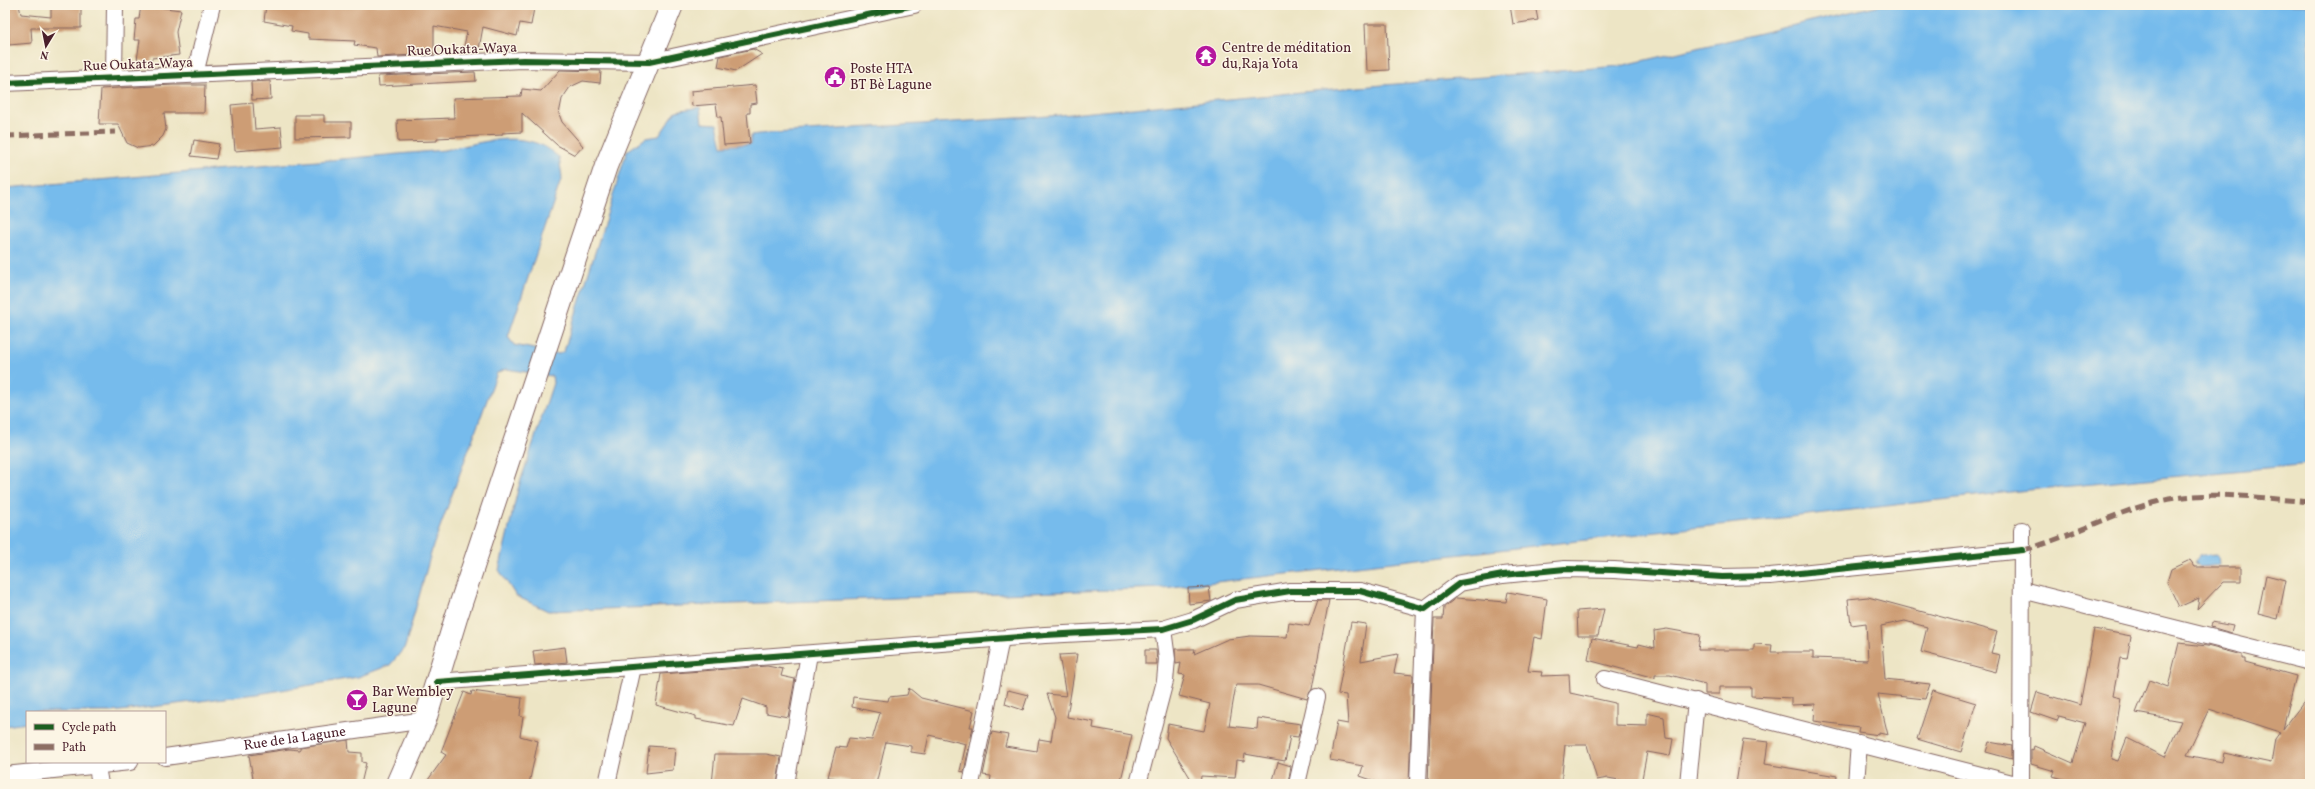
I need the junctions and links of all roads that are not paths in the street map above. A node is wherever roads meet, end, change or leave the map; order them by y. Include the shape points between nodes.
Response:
1 (115, 5) edge
2 (212, 5) edge
3 (672, 5) edge
4 (914, 5) edge
5 (649, 62) junction
6 (195, 74) junction
7 (114, 77) junction
8 (5, 83) edge
9 (2022, 530) dead end
10 (2023, 550) junction
11 (2022, 590) junction
12 (1425, 609) junction
13 (1163, 628) junction
14 (1001, 639) junction
15 (809, 654) junction
16 (2310, 662) edge
17 (633, 667) junction
18 (1605, 679) dead end
19 (437, 682) junction
20 (1317, 697) dead end
21 (1696, 702) junction
22 (425, 720) junction
23 (1858, 743) junction
24 (166, 757) edge
25 (123, 763) edge
26 (97, 767) junction
27 (5, 775) edge
28 (100, 784) edge
29 (397, 784) edge
30 (607, 784) edge
31 (786, 784) edge
32 (970, 784) edge
33 (1138, 784) edge
34 (1297, 784) edge
35 (1418, 784) edge
36 (1688, 784) edge
37 (1856, 784) edge
38 (2016, 784) edge
39 (2022, 784) edge

1 - 7 street
2 - 6 street
3 - 5 main road
4 - 5 street, Rue Oukata-Waya
5 - 6 street, Rue Oukata-Waya via 523,60
5 - 19 main road via 606,166
6 - 7 street, Rue Oukata-Waya
7 - 8 street, Rue Oukata-Waya
9 - 10 street
10 - 11 street
10 - 12 street via 1770,576 1722,577 1564,569 1503,575 1460,583
11 - 16 street
11 - 39 street
12 - 13 street via 1360,591 1290,591 1235,600 1193,620
12 - 35 street
13 - 14 street
13 - 33 street via 1167,659 1165,681
14 - 15 street
14 - 32 street
15 - 17 street
15 - 31 street
17 - 19 street
17 - 30 street
18 - 21 street
19 - 22 main road
20 - 34 street
21 - 23 street
21 - 36 street
22 - 24 street, Rue de la Lagune
22 - 29 main road
23 - 37 street
23 - 38 street
25 - 26 street
26 - 27 street
26 - 28 street

